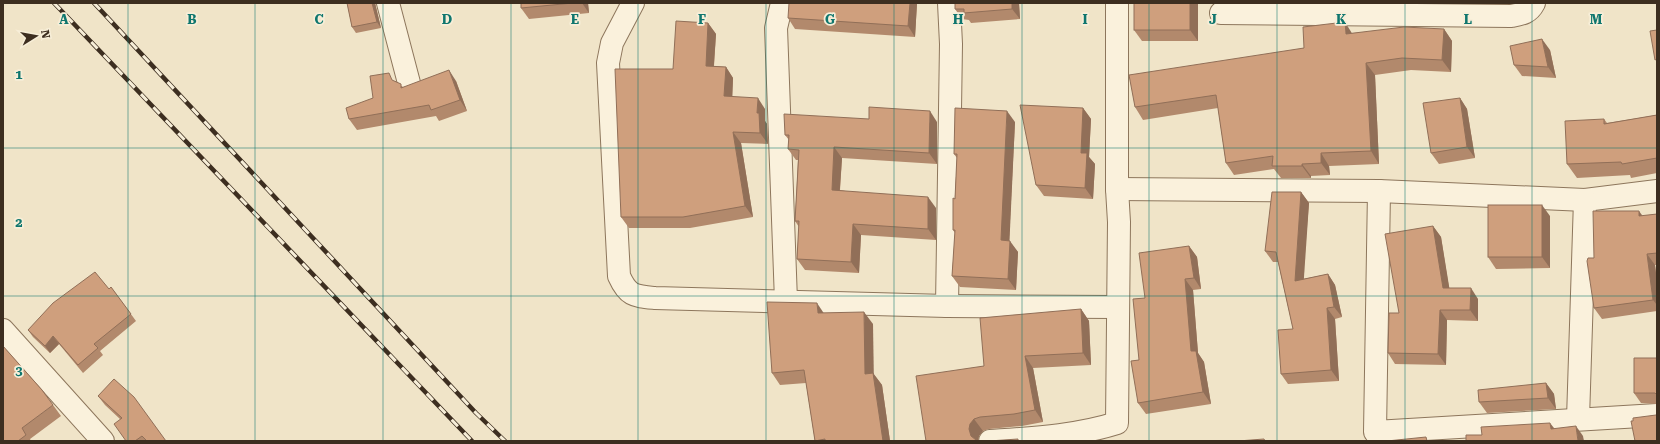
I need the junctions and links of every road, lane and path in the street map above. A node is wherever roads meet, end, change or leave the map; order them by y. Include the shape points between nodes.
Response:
1 (388, 3) edge
2 (633, 3) edge
3 (782, 3) edge
4 (949, 3) edge
5 (1117, 3) edge
6 (1534, 3) edge
7 (1372, 9) edge
8 (1221, 13) dead end
9 (409, 83) edge
10 (1117, 189) junction
11 (1379, 191) junction
12 (1657, 191) edge
13 (1585, 200) junction
14 (786, 300) junction
15 (947, 306) junction
16 (1118, 307) junction
17 (3, 330) edge
18 (1657, 415) edge
19 (1578, 419) junction
20 (1034, 440) edge
21 (103, 441) edge
22 (990, 441) edge

1 - 9 street
2 - 14 street via 612,43 608,63 619,276 625,289 636,296 655,298
3 - 14 street via 776,28
4 - 15 street via 952,44
5 - 10 street
6 - 7 street via 1524,14 1512,16
7 - 8 street
10 - 11 street
10 - 16 street
11 - 13 street
11 - 19 street via 1375,432
12 - 13 street
13 - 19 street
14 - 15 street
15 - 16 street
16 - 20 street via 1117,423 1094,430
17 - 21 street
18 - 19 street
20 - 22 street

